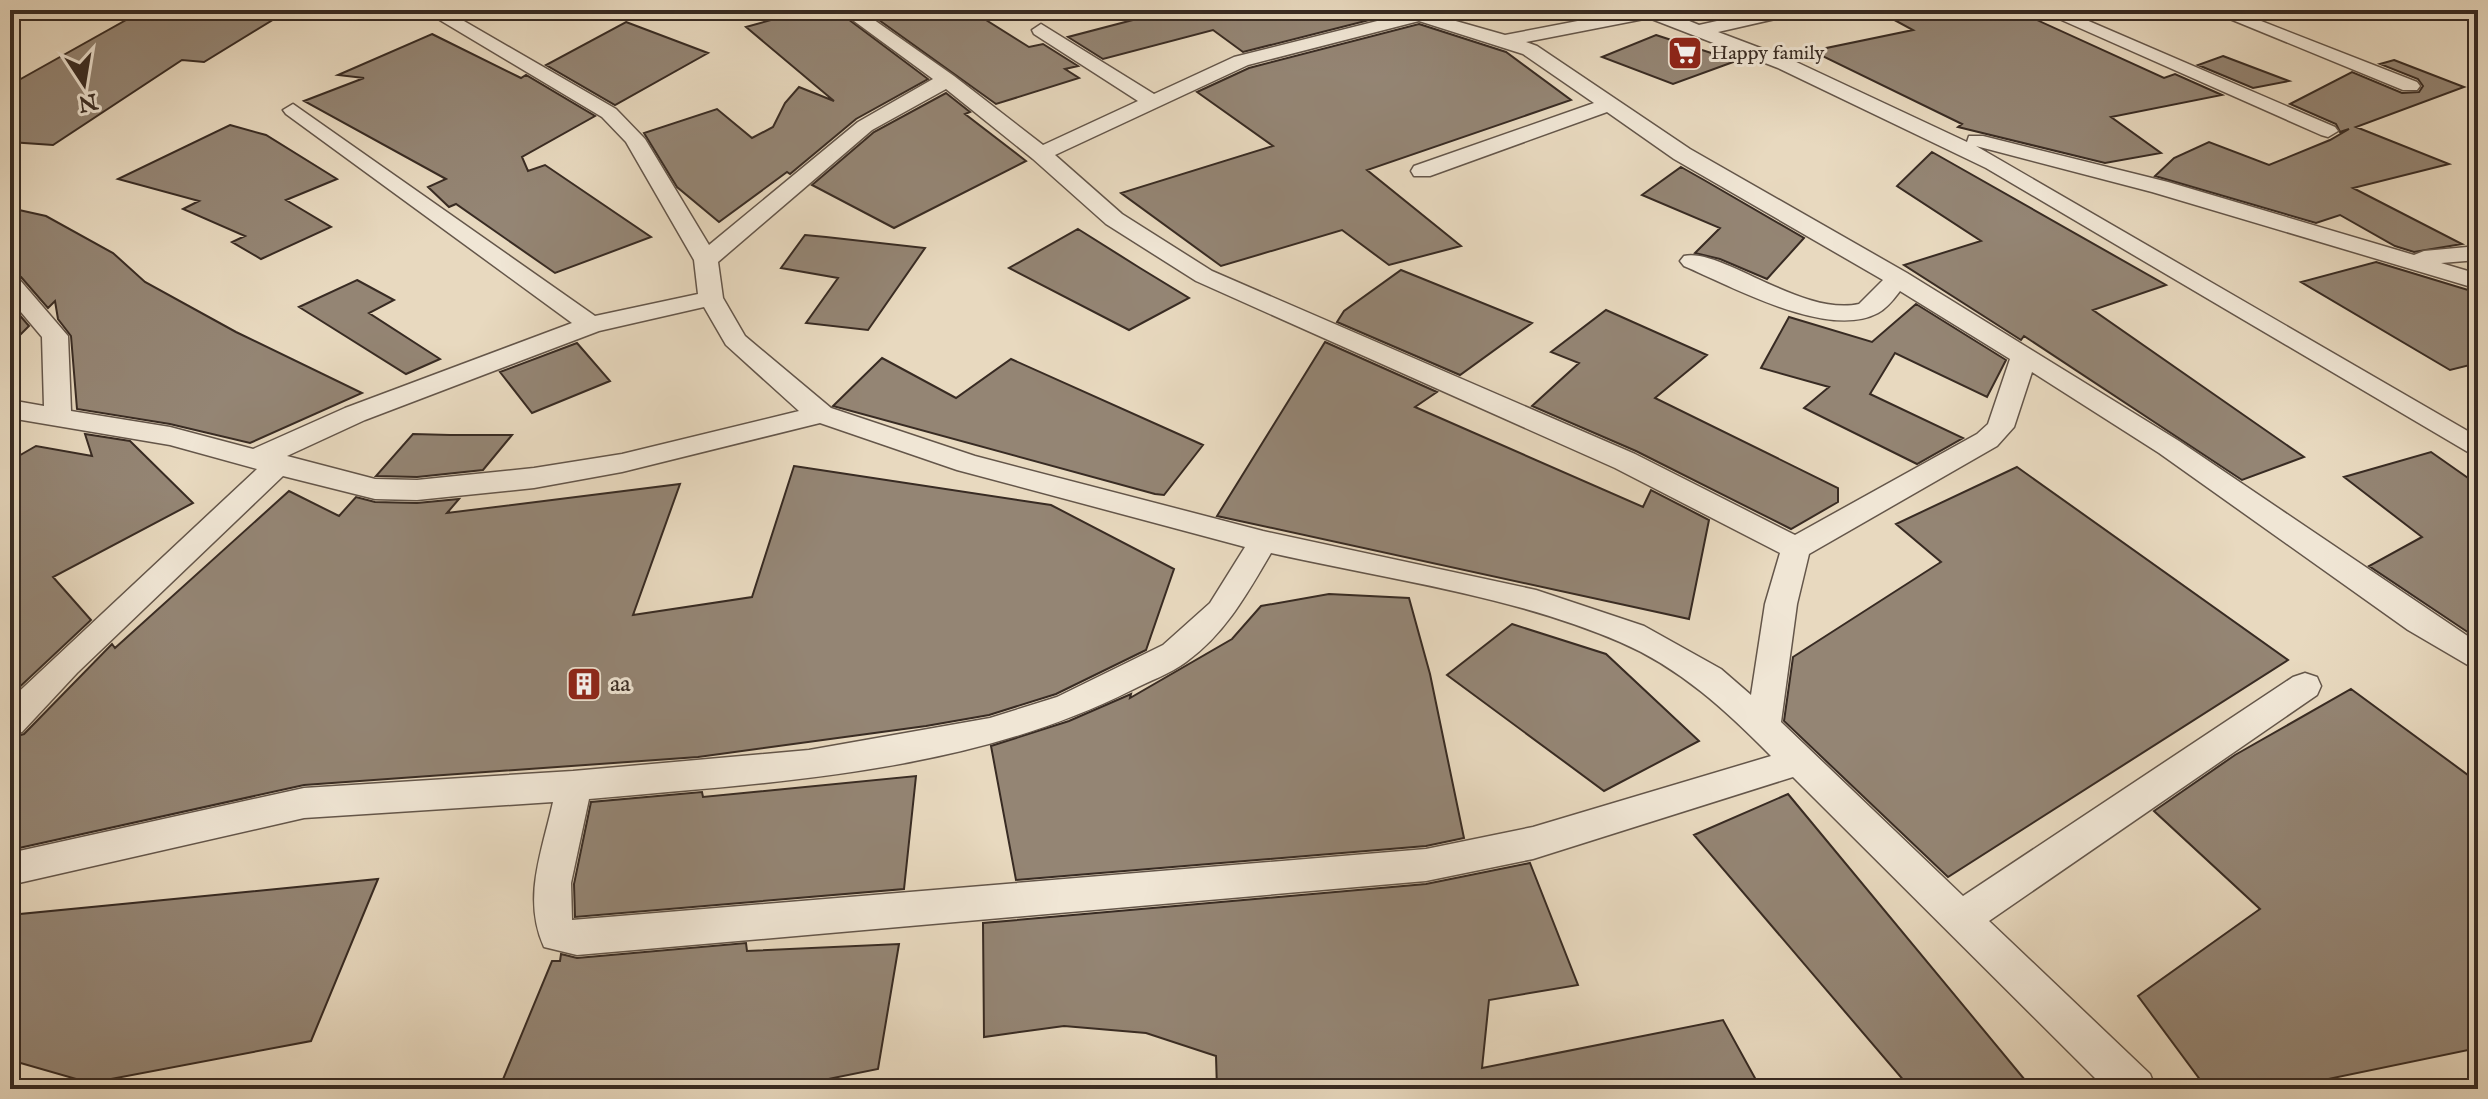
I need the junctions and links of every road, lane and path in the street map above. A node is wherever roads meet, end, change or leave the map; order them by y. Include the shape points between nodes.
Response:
1 (432, 10) edge
2 (848, 10) edge
3 (1395, 10) edge
4 (1682, 10) edge
5 (1791, 10) edge
6 (2048, 10) edge
7 (2217, 10) edge
8 (1653, 11) edge
9 (1758, 13) edge
10 (1420, 16) junction
11 (1711, 28) junction
12 (1041, 30) dead end
13 (1508, 40) junction
14 (947, 80) junction
15 (2410, 86) dead end
16 (1854, 88) junction
17 (1155, 103) junction
18 (1610, 104) junction
19 (293, 110) dead end
20 (2328, 131) dead end
21 (1976, 140) junction
22 (1041, 154) junction
23 (1422, 171) dead end
24 (2478, 253) edge
25 (2406, 259) junction
26 (706, 260) junction
27 (1692, 261) dead end
28 (1898, 278) junction
29 (2478, 282) edge
30 (10, 284) edge
31 (711, 298) junction
32 (591, 325) junction
33 (2024, 356) junction
34 (10, 409) edge
35 (821, 414) junction
36 (58, 415) junction
37 (2478, 430) edge
38 (2478, 449) edge
39 (269, 461) junction
40 (1263, 541) junction
41 (1796, 548) junction
42 (2478, 659) edge
43 (2305, 686) dead end
44 (10, 722) edge
45 (1763, 726) junction
46 (1800, 761) junction
47 (573, 786) junction
48 (10, 869) edge
49 (1963, 918) junction
50 (2135, 1089) edge

1 - 26 street via 609,113 635,139
2 - 14 street
3 - 10 street
4 - 11 street
5 - 9 street
6 - 20 street
7 - 15 street
8 - 11 street
8 - 13 street
9 - 11 street
10 - 13 street
10 - 17 street via 1257,55
11 - 16 street
12 - 17 street
13 - 18 street via 1551,62
14 - 22 street
14 - 26 street via 865,126
16 - 21 street
16 - 38 street via 2057,198
17 - 22 street
18 - 23 street
18 - 28 street via 1699,165
19 - 32 street
21 - 25 street
21 - 37 street via 2206,268
22 - 41 street via 1114,219 1204,276 1625,461
24 - 25 street
25 - 29 street
26 - 31 street
27 - 28 street via 1834,313 1868,309
28 - 33 street
30 - 36 street via 55,336
31 - 32 street
31 - 35 street via 735,340
32 - 39 street via 355,414
33 - 41 street via 2005,415 1987,440
33 - 42 street via 2169,447
34 - 36 street
35 - 39 street via 622,463 417,490 347,483
35 - 40 street via 967,463
36 - 39 street
39 - 44 street
40 - 45 street via 1468,584 1633,634 1709,678
40 - 47 street via 1241,583 1197,636 1135,676 1068,707 990,732 809,764
41 - 45 street via 1781,604
43 - 49 street
45 - 46 street
46 - 47 street via 1533,843 1426,865 577,938 558,935 552,915
46 - 49 street
47 - 48 street via 304,803
49 - 50 street

